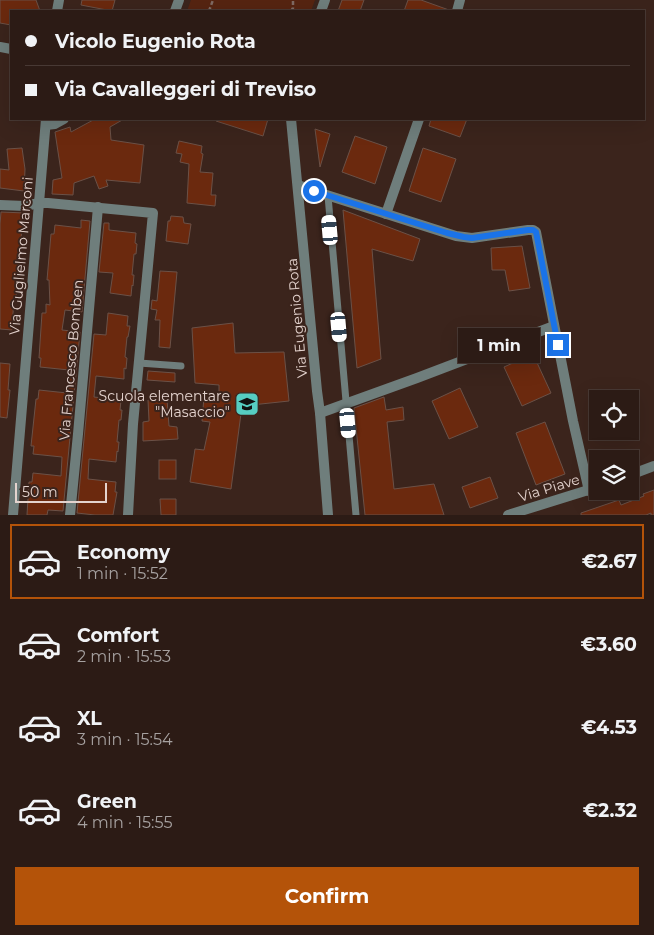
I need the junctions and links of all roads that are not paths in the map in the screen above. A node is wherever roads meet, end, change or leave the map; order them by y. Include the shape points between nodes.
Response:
1 (62, 120) edge
2 (291, 120) edge
3 (419, 120) edge
4 (46, 122) edge
5 (298, 185) junction
6 (328, 196) junction
7 (39, 202) junction
8 (0, 204) edge
9 (98, 208) junction
10 (386, 214) junction
11 (554, 326) junction
12 (139, 363) junction
13 (181, 366) dead end
14 (346, 404) junction
15 (320, 413) junction
16 (654, 466) edge
17 (639, 472) edge
18 (589, 476) edge
19 (589, 490) edge
20 (13, 515) edge
21 (70, 515) edge
22 (128, 515) edge
23 (328, 515) edge
24 (356, 515) edge
25 (508, 515) edge

1 - 4 street via 55,124
2 - 5 street, Via Eugenio Rota
3 - 10 street
4 - 7 street, Via Guglielmo Marconi
5 - 6 street
5 - 15 street, Via Eugenio Rota
6 - 10 street
6 - 14 lane
7 - 8 street via 25,206
7 - 9 street
7 - 20 street, Via Guglielmo Marconi
9 - 12 street via 153,212
9 - 21 street, Via Francesco Bomben
10 - 11 street via 472,238 528,230 536,232
11 - 14 street
11 - 18 street via 572,421
12 - 13 lane
12 - 22 street
14 - 15 street
14 - 24 lane
15 - 23 street, Via Eugenio Rota
16 - 17 street
19 - 25 street, Via Piave

